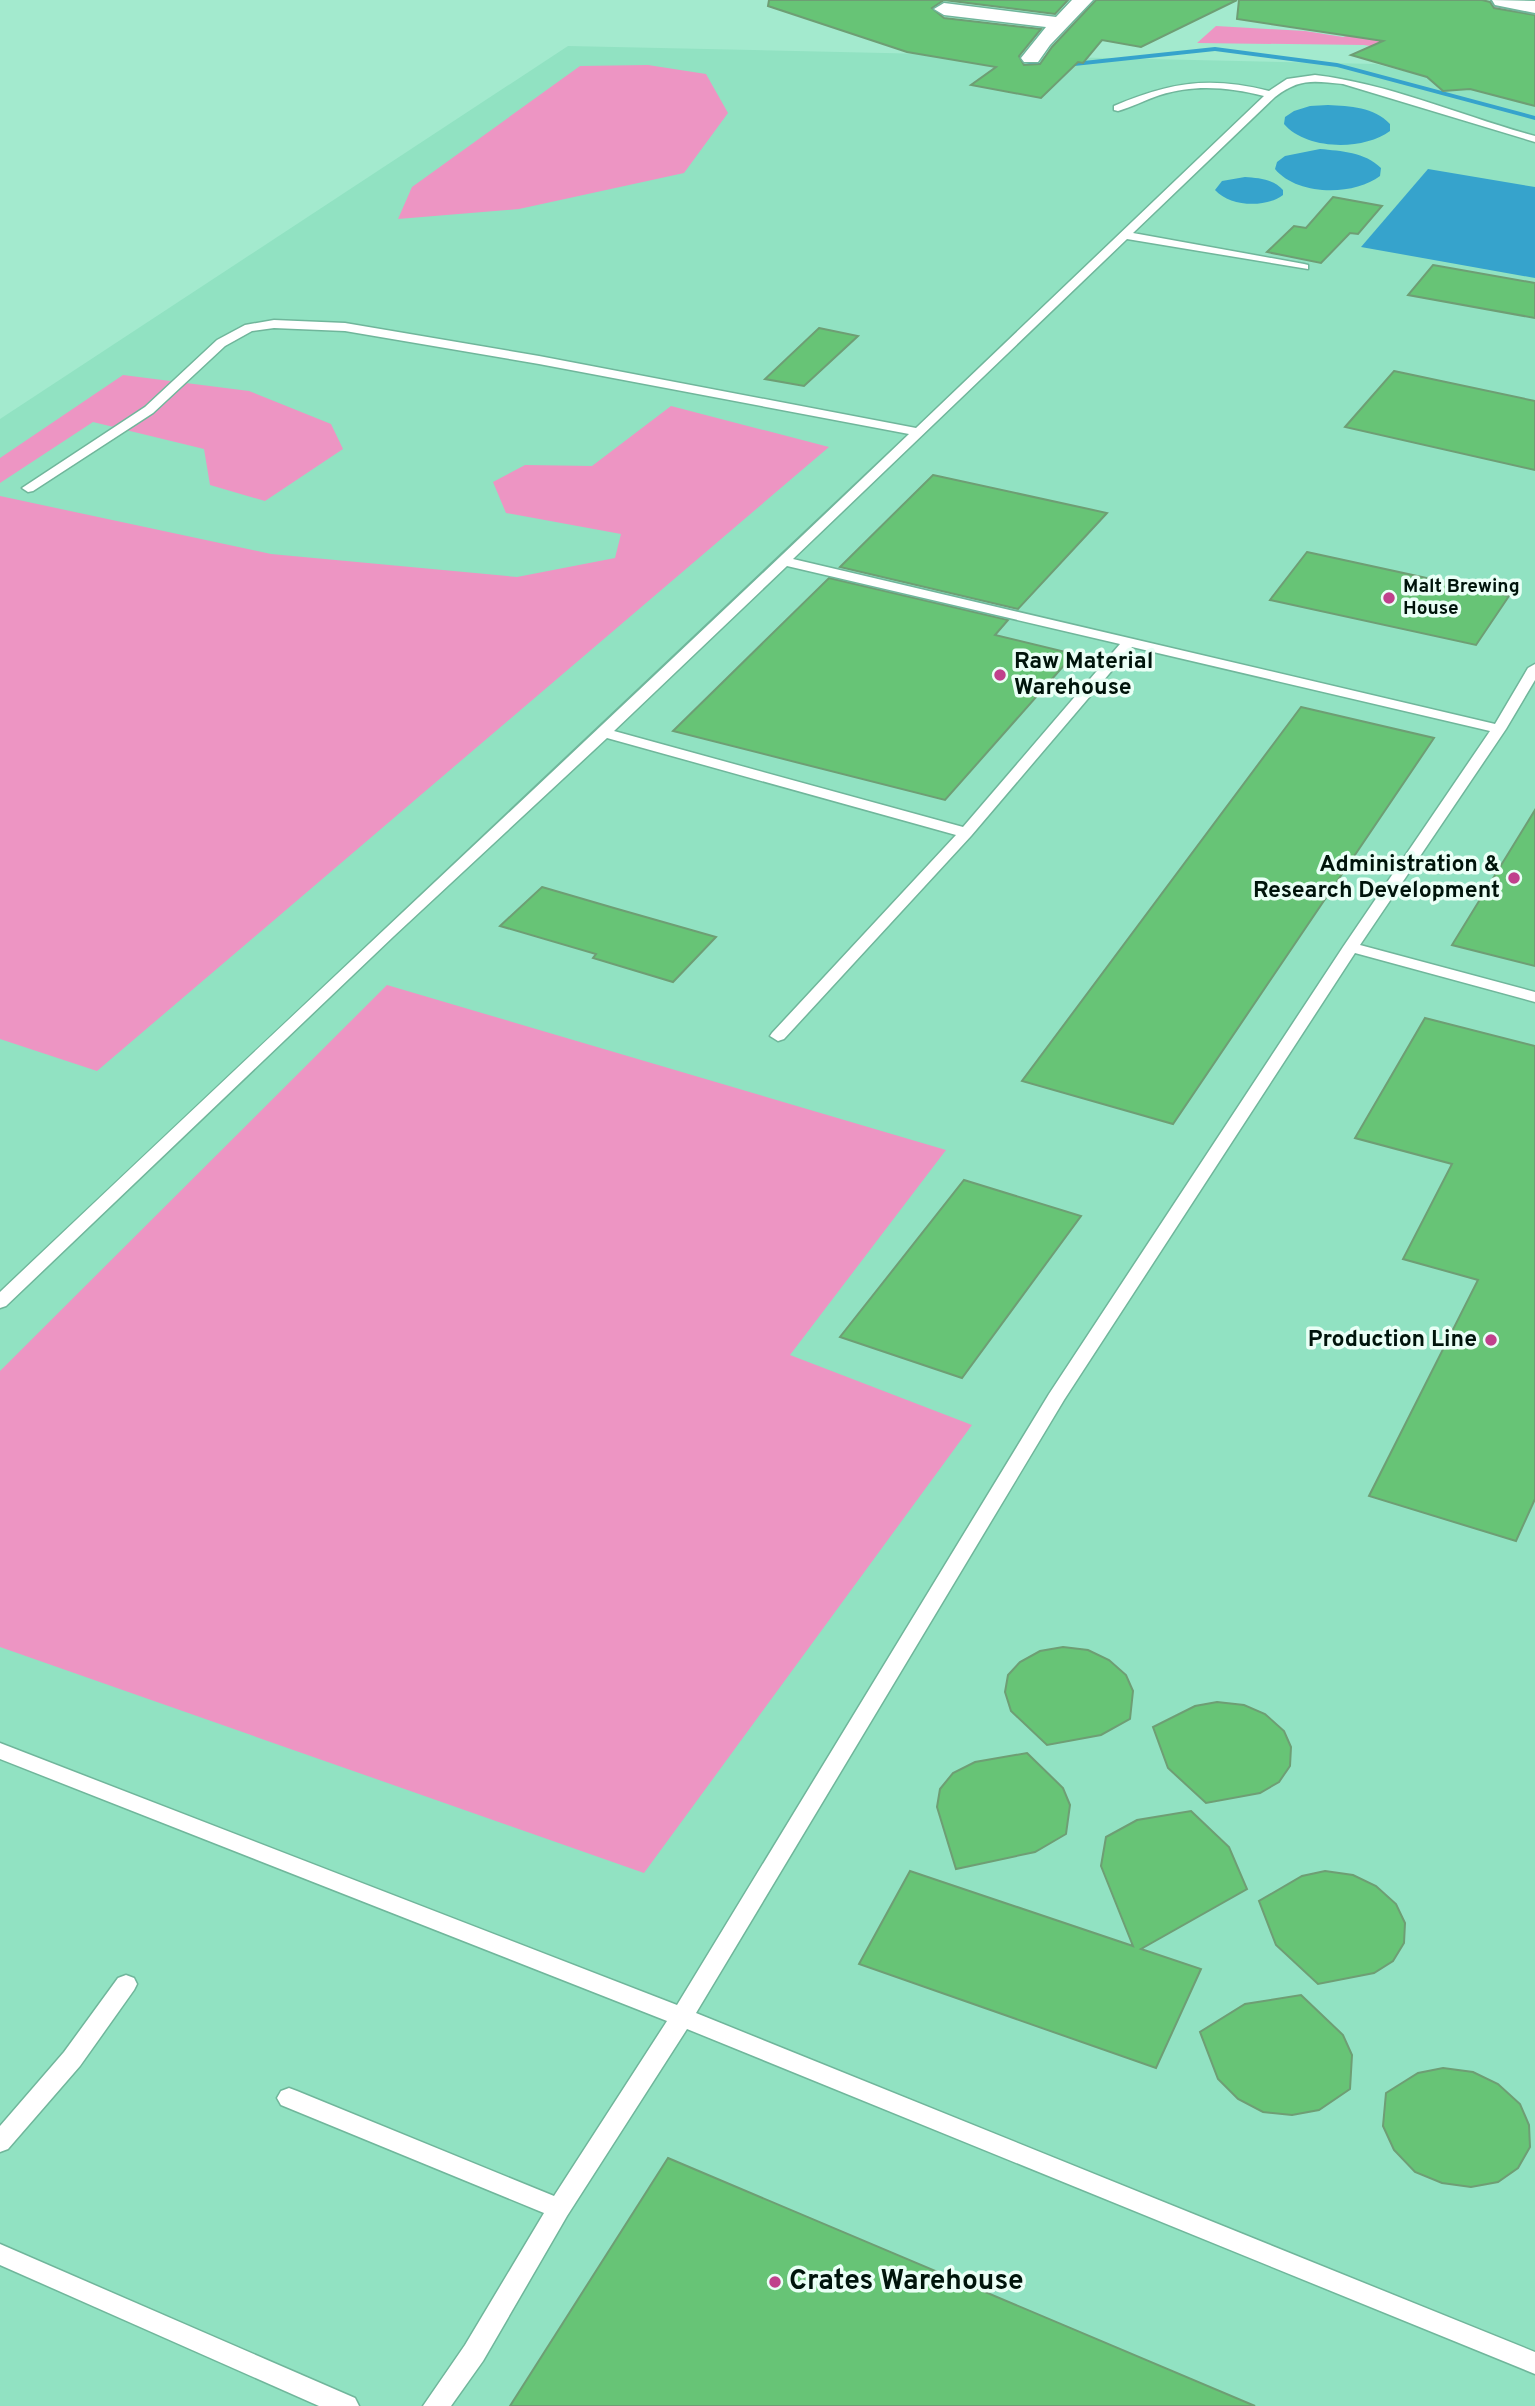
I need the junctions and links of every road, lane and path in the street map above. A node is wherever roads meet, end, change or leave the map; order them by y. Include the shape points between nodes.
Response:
1 (1503, 0) edge
2 (1054, 2) edge
3 (1081, 2) edge
4 (1535, 7) edge
5 (944, 9) dead end
6 (1061, 23) junction
7 (1031, 58) dead end
8 (1271, 94) junction
9 (1118, 108) dead end
10 (1535, 139) edge
11 (1124, 235) junction
12 (1304, 267) dead end
13 (917, 432) junction
14 (28, 488) dead end
15 (784, 561) junction
16 (1130, 641) junction
17 (1535, 668) edge
18 (1499, 729) junction
19 (604, 733) junction
20 (966, 833) junction
21 (1351, 947) junction
22 (1535, 997) edge
23 (778, 1036) dead end
24 (0, 1302) edge
25 (0, 1751) edge
26 (126, 1984) dead end
27 (682, 2017) junction
28 (289, 2098) dead end
29 (0, 2142) edge
30 (559, 2209) junction
31 (0, 2255) edge
32 (1535, 2363) edge
33 (346, 2406) edge
34 (436, 2406) edge

1 - 4 street
2 - 3 street
3 - 6 street
5 - 6 street
6 - 7 street
8 - 9 lane via 1241,86 1189,84
8 - 10 lane via 1293,80 1329,80
8 - 11 lane
11 - 12 lane
11 - 13 lane
13 - 14 lane via 345,327 274,324 249,328 221,343 149,410
13 - 15 lane
15 - 16 lane
15 - 19 lane
16 - 18 lane
16 - 20 lane
17 - 18 lane
18 - 21 lane
19 - 20 lane
19 - 24 lane
20 - 23 lane
21 - 22 lane
21 - 27 lane via 1056,1398
25 - 27 lane
26 - 29 lane via 72,2059
27 - 30 lane
27 - 32 lane
28 - 30 lane
30 - 34 lane via 474,2353
31 - 33 lane

